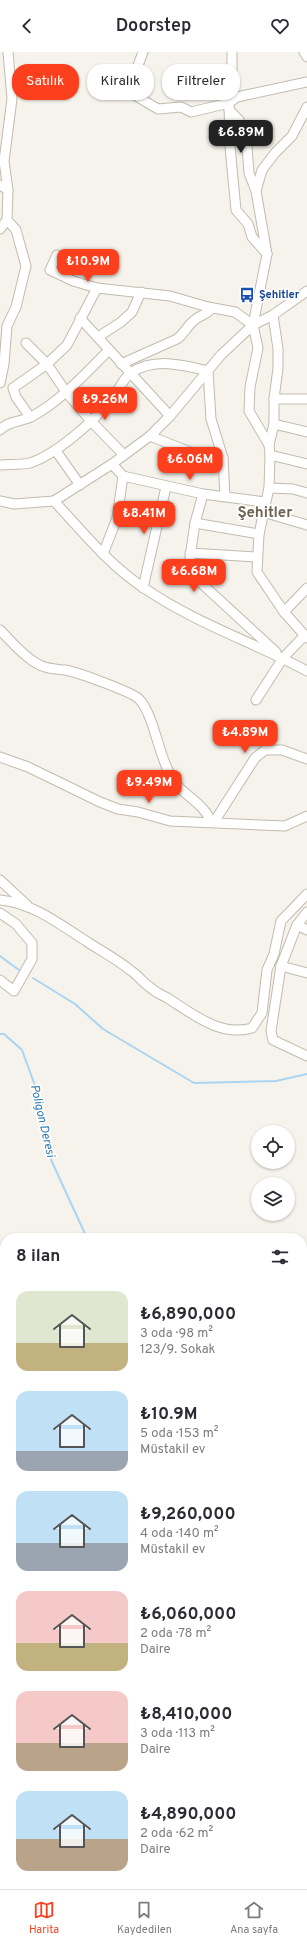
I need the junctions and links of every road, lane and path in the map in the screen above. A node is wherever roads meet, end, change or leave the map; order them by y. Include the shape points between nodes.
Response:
1 (8, 52) edge
2 (143, 52) edge
3 (232, 52) edge
4 (304, 52) edge
5 (307, 57) edge
6 (307, 82) edge
7 (229, 107) junction
8 (307, 107) edge
9 (0, 185) edge
10 (256, 191) junction
11 (5, 194) edge
12 (7, 220) junction
13 (0, 229) edge
14 (267, 254) junction
15 (58, 255) dead end
16 (97, 288) junction
17 (307, 291) edge
18 (141, 292) junction
19 (212, 308) junction
20 (273, 315) junction
21 (80, 318) junction
22 (253, 325) junction
23 (98, 337) junction
24 (26, 342) dead end
25 (108, 350) junction
26 (47, 364) junction
27 (121, 364) junction
28 (208, 371) junction
29 (130, 373) junction
30 (0, 382) edge
31 (66, 392) junction
32 (307, 398) edge
33 (274, 399) junction
34 (170, 416) junction
35 (30, 417) junction
36 (90, 420) junction
37 (274, 424) junction
38 (0, 430) edge
39 (307, 432) edge
40 (150, 436) junction
41 (269, 445) junction
42 (56, 451) junction
43 (123, 454) junction
44 (270, 455) junction
45 (223, 458) junction
46 (112, 464) junction
47 (307, 464) edge
48 (0, 465) edge
49 (123, 476) junction
50 (80, 485) junction
51 (166, 487) junction
52 (269, 488) junction
53 (307, 493) edge
54 (203, 494) junction
55 (224, 496) junction
56 (0, 501) edge
57 (54, 501) junction
58 (265, 502) junction
59 (263, 512) junction
60 (195, 523) junction
61 (307, 525) edge
62 (259, 534) junction
63 (190, 553) junction
64 (103, 554) junction
65 (256, 556) junction
66 (143, 588) junction
67 (307, 588) edge
68 (284, 612) junction
69 (0, 630) edge
70 (306, 636) edge
71 (283, 658) junction
72 (307, 671) edge
73 (256, 700) dead end
74 (0, 757) edge
75 (307, 759) edge
76 (307, 816) edge
77 (212, 822) junction
78 (0, 880) edge
79 (307, 894) edge
80 (5, 901) edge
81 (28, 907) junction
82 (307, 912) edge
83 (1, 913) edge
84 (297, 925) junction
85 (307, 930) edge
86 (281, 966) junction
87 (307, 973) edge
88 (0, 980) edge
89 (306, 1053) edge

1 - 11 street via 12,99 4,161
2 - 7 street via 133,79 136,96 158,109 181,107 191,112
3 - 7 street via 232,92
4 - 5 street
6 - 7 street via 237,97
7 - 10 street via 239,120 247,147 249,173
7 - 14 street via 236,210 248,224 252,237
8 - 10 street via 292,136 262,170
9 - 11 street
10 - 14 street
11 - 12 street
12 - 13 street
12 - 30 street via 16,230 26,266 16,307 7,326
14 - 22 street
15 - 16 street via 50,270 73,281
16 - 18 street
16 - 21 street
17 - 20 street
18 - 19 street via 170,296
18 - 23 street via 132,312
19 - 22 street via 235,312
19 - 27 street via 192,322 177,339
20 - 22 street
20 - 33 street via 278,349
21 - 23 street
21 - 26 street via 67,345
22 - 28 street
22 - 41 street via 258,348 250,387 249,410
23 - 25 street
24 - 26 street
25 - 27 street
25 - 31 street
26 - 31 street
26 - 35 street via 13,388
27 - 29 street
28 - 29 street via 176,363 159,364
28 - 34 street
28 - 45 street via 211,420
29 - 34 street
29 - 36 street via 110,402
31 - 35 street
31 - 36 street
32 - 33 street
33 - 37 street
34 - 40 street
35 - 38 street via 5,425
36 - 42 street
36 - 43 street
37 - 39 street
37 - 41 street
40 - 43 street
40 - 45 street via 190,452
41 - 44 street
42 - 48 street via 29,463
42 - 50 street
43 - 46 street
44 - 47 street
44 - 52 street
45 - 55 street
46 - 49 street
46 - 50 street
49 - 51 street
49 - 64 street via 118,518
50 - 57 street
51 - 54 street
51 - 66 street
52 - 53 street via 293,489
52 - 58 street
54 - 55 street
54 - 60 street
55 - 58 street
56 - 57 street via 14,504
57 - 64 street
58 - 59 street
59 - 61 street
59 - 62 street
60 - 62 street
60 - 63 street
62 - 65 street
63 - 65 street
63 - 71 street via 188,571
64 - 66 street
65 - 68 street via 257,572
66 - 71 street via 201,622
67 - 68 street
68 - 70 street
69 - 77 street via 36,664 88,677 137,697 146,711 173,780 208,813
70 - 71 street
71 - 72 street
71 - 73 street
74 - 77 street via 28,767 118,809 170,821
75 - 77 street via 282,750 265,750 255,758
76 - 77 street via 286,826
78 - 81 street
79 - 81 street via 281,921 268,970 262,1013 252,1028 241,1032 213,1025 192,1015 151,988 117,960
80 - 81 street
80 - 83 street
82 - 84 street
83 - 88 street via 16,924 32,943 32,959 14,991
84 - 85 street
84 - 86 street
86 - 87 street
86 - 89 street via 272,1022 273,1040

